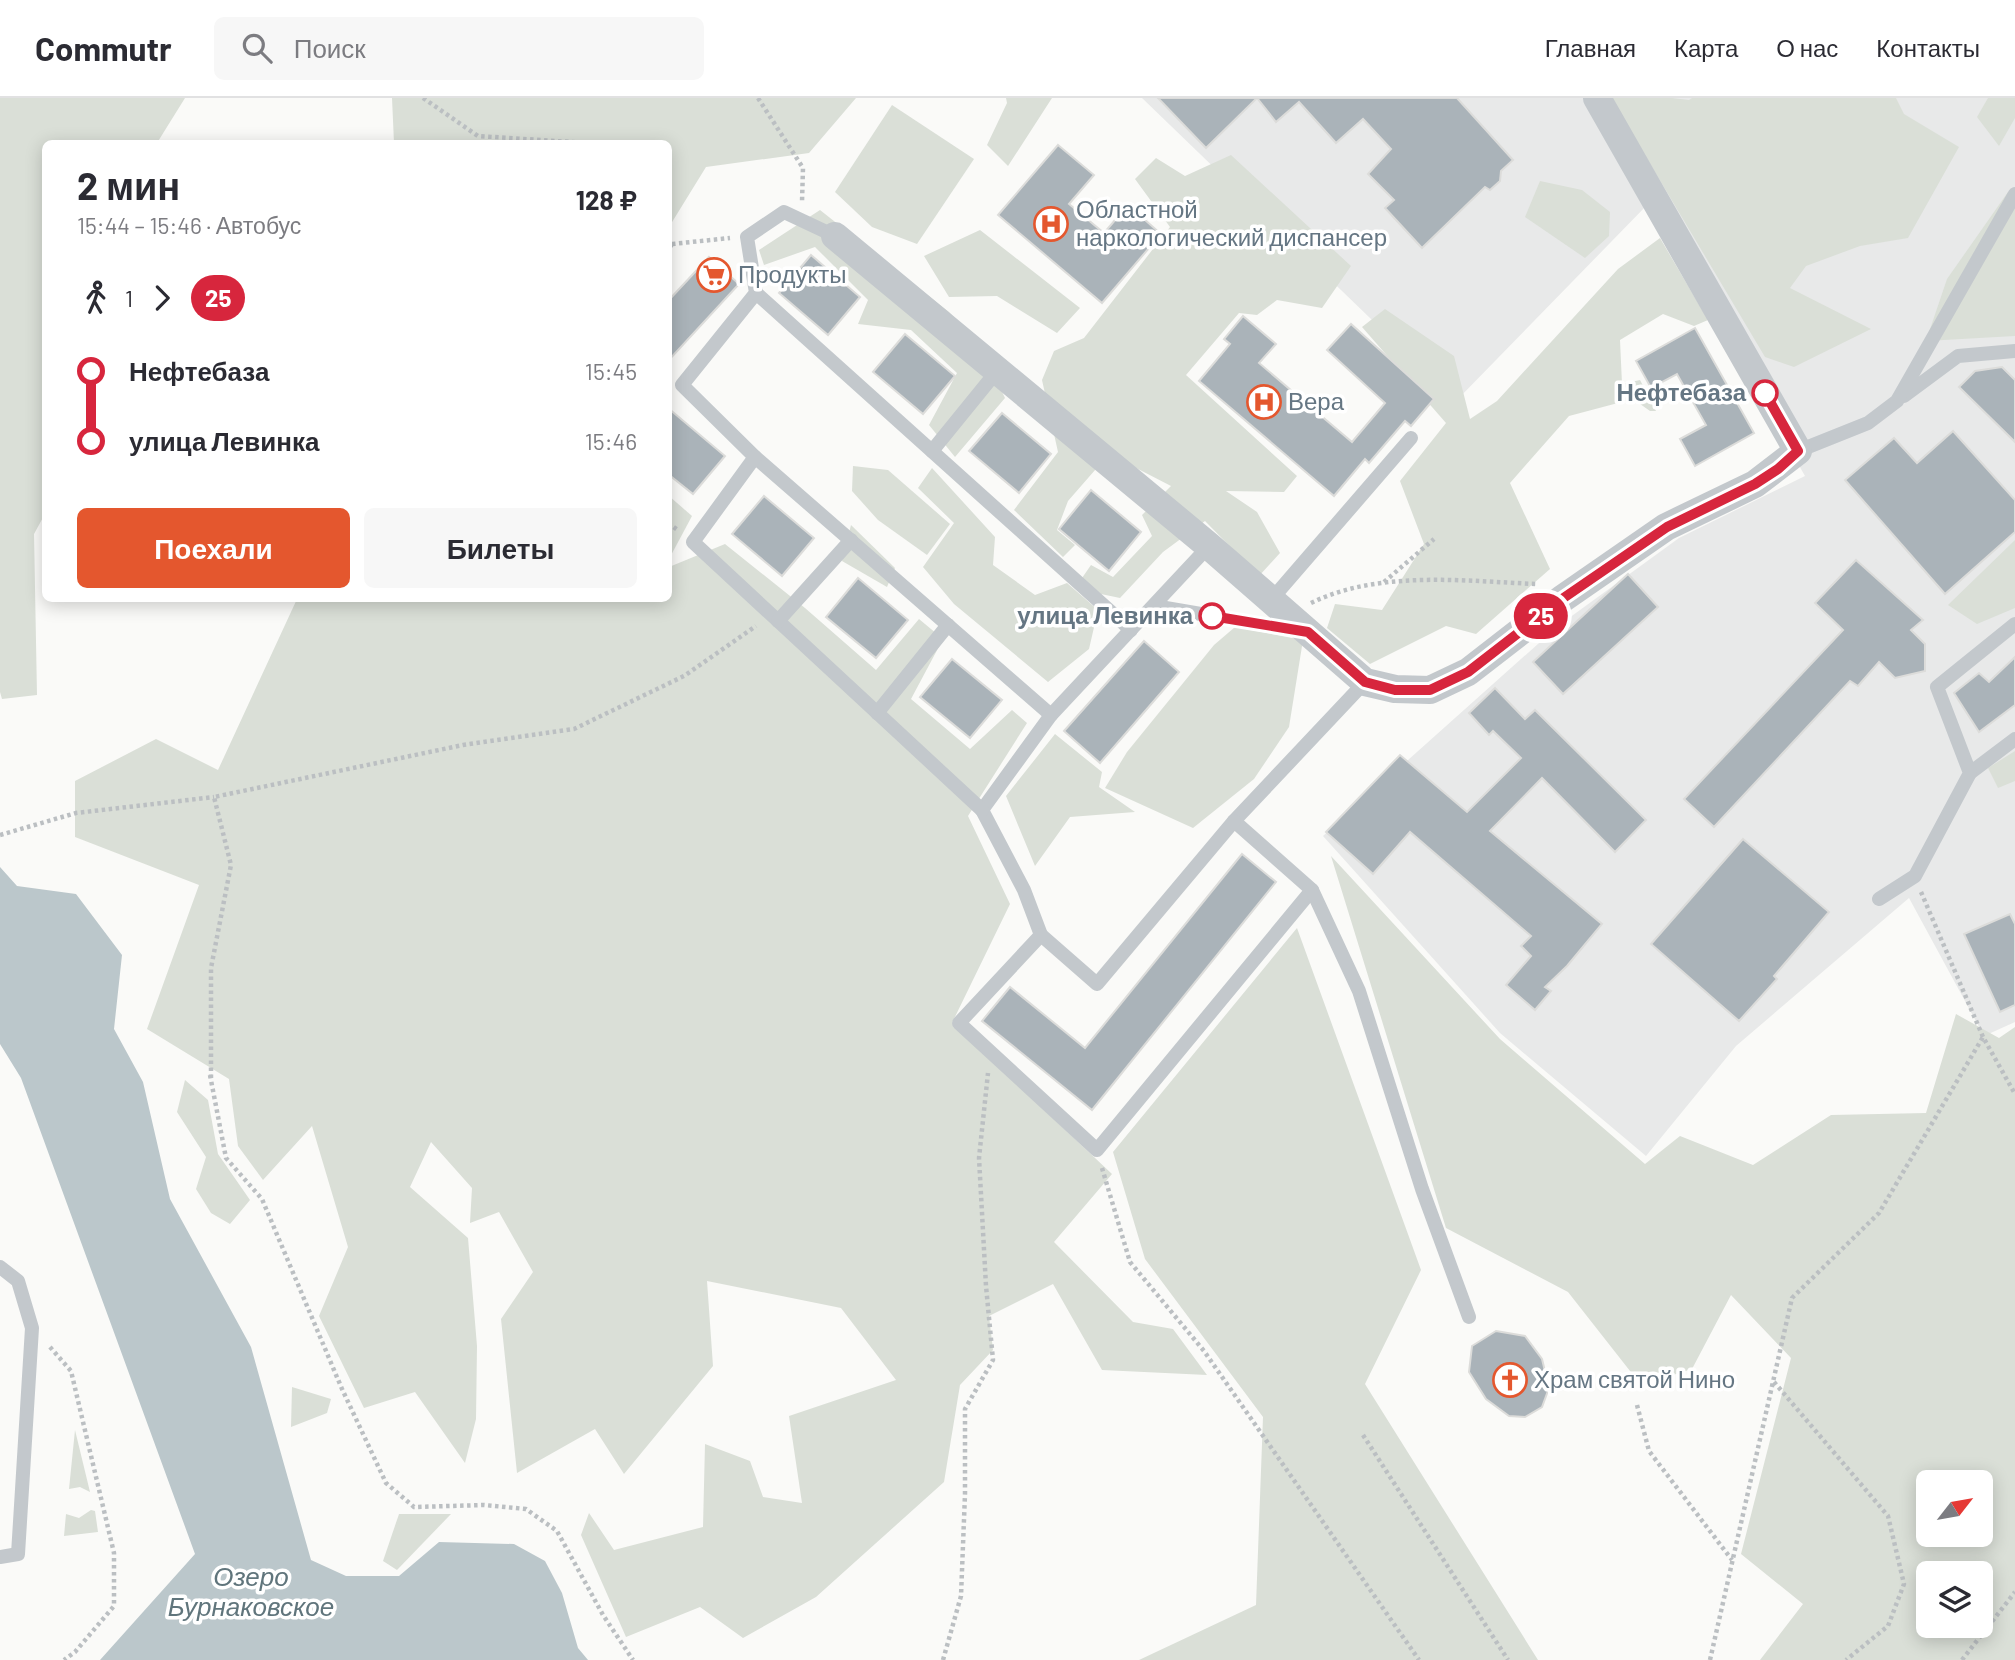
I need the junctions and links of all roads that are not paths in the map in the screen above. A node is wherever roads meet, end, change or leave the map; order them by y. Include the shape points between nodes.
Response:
1 (1597, 98) edge
2 (2015, 194) edge
3 (835, 236) joint
4 (756, 293) junction
5 (2015, 351) edge
6 (998, 371) junction
7 (1897, 401) junction
8 (1411, 438) dead end
9 (932, 451) junction
10 (1798, 451) junction
11 (755, 457) junction
12 (850, 540) junction
13 (1209, 546) junction
14 (1154, 606) junction
15 (1289, 616) junction
16 (775, 618) junction
17 (948, 625) junction
18 (2011, 628) edge
19 (1131, 630) junction
20 (2015, 645) edge
21 (1365, 682) junction
22 (877, 713) junction
23 (1051, 715) junction
24 (2015, 739) edge
25 (1970, 773) junction
26 (982, 810) junction
27 (1234, 821) junction
28 (1312, 890) junction
29 (1879, 899) dead end
30 (1041, 935) junction
31 (0, 1267) edge
32 (1469, 1317) dead end
33 (0, 1557) edge

1 - 10 street
2 - 7 lane
3 - 4 lane via 784,212 747,237
3 - 6 street
4 - 9 lane
4 - 11 lane via 682,385
5 - 7 lane via 1958,356
6 - 9 lane
6 - 13 street
7 - 10 lane via 1868,423
8 - 15 lane
9 - 19 lane
10 - 21 street via 1755,484 1667,527 1580,586 1468,672 1430,690 1395,690
11 - 12 lane
11 - 16 lane via 693,542
12 - 16 lane
12 - 17 lane
13 - 14 lane
13 - 15 street
14 - 15 lane
14 - 19 lane
15 - 21 street
16 - 22 lane
17 - 22 lane
17 - 23 lane
18 - 20 lane
18 - 25 lane via 1937,687
19 - 23 lane
21 - 27 lane
22 - 26 lane
23 - 26 lane
24 - 25 lane
25 - 29 lane via 1915,876
26 - 30 lane via 1024,890
27 - 28 lane
27 - 30 lane via 1097,984
28 - 30 lane via 1097,1150 959,1023
28 - 32 lane via 1359,991 1422,1189
31 - 33 lane via 18,1281 32,1328 18,1554

